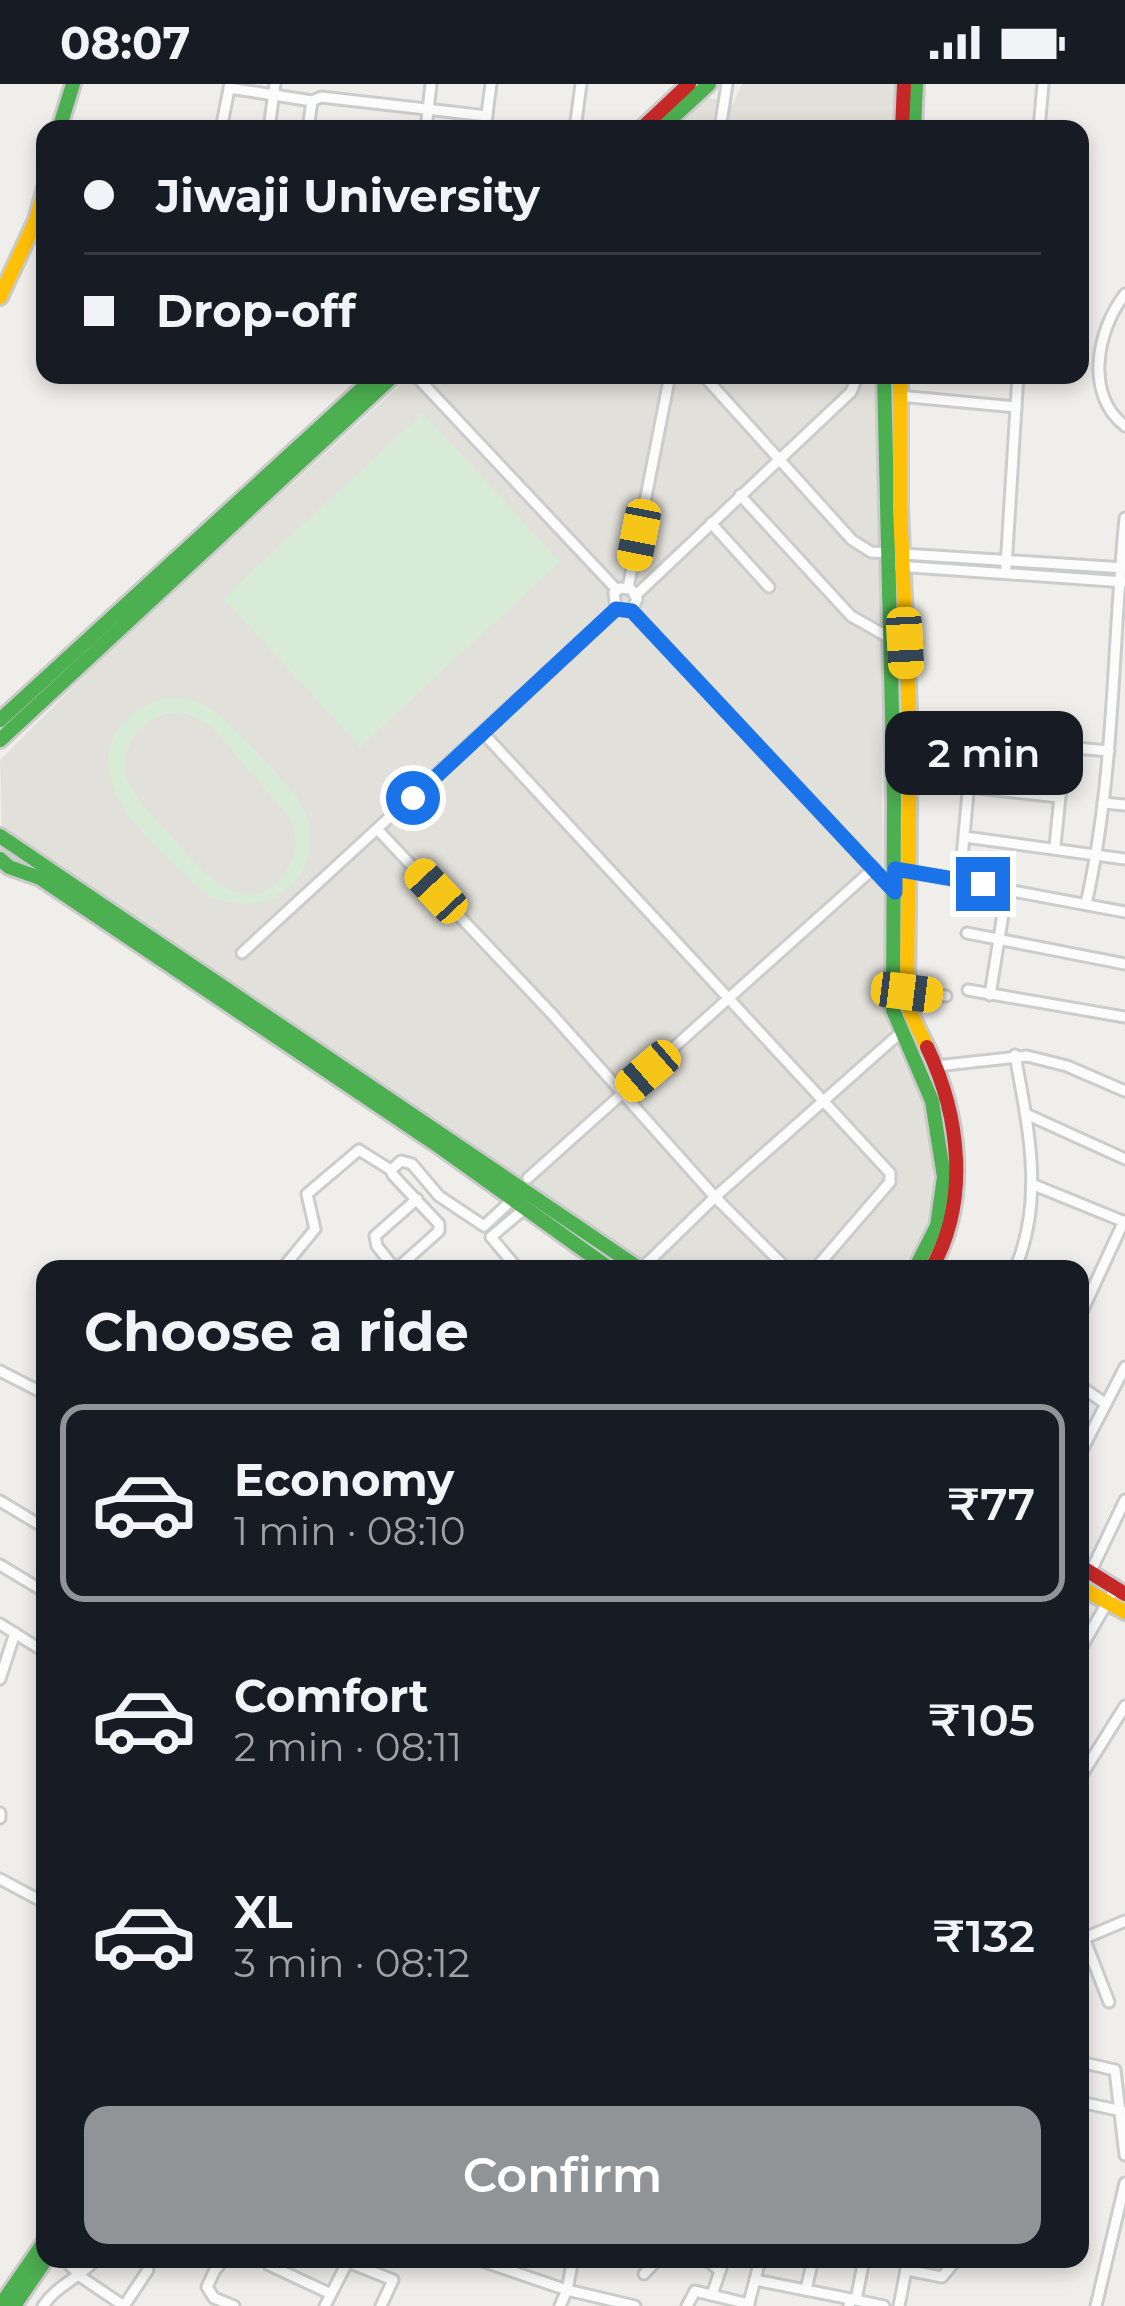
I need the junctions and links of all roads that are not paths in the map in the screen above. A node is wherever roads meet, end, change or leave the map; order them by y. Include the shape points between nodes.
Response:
1 (73, 84) edge
2 (431, 84) edge
3 (490, 84) edge
4 (581, 84) edge
5 (689, 84) edge
6 (709, 84) edge
7 (727, 84) edge
8 (904, 84) edge
9 (916, 84) edge
10 (1042, 84) edge
11 (230, 86) edge
12 (275, 89) edge
13 (312, 101) junction
14 (428, 110) junction
15 (487, 116) junction
16 (62, 120) edge
17 (223, 120) edge
18 (270, 120) edge
19 (309, 120) edge
20 (427, 120) edge
21 (486, 120) edge
22 (576, 120) edge
23 (651, 120) edge
24 (670, 120) edge
25 (721, 120) edge
26 (902, 120) edge
27 (914, 120) edge
28 (1040, 120) edge
29 (36, 220) edge
30 (1125, 294) edge
31 (0, 297) edge
32 (367, 384) edge
33 (384, 384) edge
34 (424, 384) edge
35 (668, 384) edge
36 (711, 384) edge
37 (854, 384) edge
38 (885, 384) edge
39 (900, 384) edge
40 (1017, 384) edge
41 (899, 396) junction
42 (1016, 406) junction
43 (1125, 425) edge
44 (778, 459) junction
45 (740, 495) junction
46 (1125, 518) edge
47 (711, 523) junction
48 (896, 560) junction
49 (1006, 562) junction
50 (1123, 568) edge
51 (1005, 575) junction
52 (1122, 582) edge
53 (769, 587) dead end
54 (627, 591) junction
55 (616, 609) junction
56 (632, 611) junction
57 (890, 638) junction
58 (1120, 638) edge
59 (0, 720) edge
60 (892, 731) junction
61 (910, 731) junction
62 (484, 734) junction
63 (973, 738) junction
64 (0, 740) edge
65 (1065, 747) junction
66 (1109, 751) junction
67 (969, 787) junction
68 (1059, 796) junction
69 (1103, 803) junction
70 (1125, 805) edge
71 (378, 830) junction
72 (0, 836) edge
73 (965, 837) junction
74 (1054, 846) junction
75 (1098, 854) junction
76 (0, 859) edge
77 (1125, 859) edge
78 (874, 868) junction
79 (901, 870) junction
80 (960, 879) junction
81 (1007, 889) junction
82 (895, 892) junction
83 (1086, 904) junction
84 (1125, 912) edge
85 (967, 933) dead end
86 (998, 939) junction
87 (242, 953) dead end
88 (1125, 964) edge
89 (968, 990) dead end
90 (907, 992) junction
91 (991, 994) junction
92 (946, 996) dead end
93 (730, 1000) junction
94 (1125, 1017) edge
95 (899, 1034) junction
96 (920, 1054) junction
97 (1015, 1055) junction
98 (935, 1066) junction
99 (1125, 1090) edge
100 (620, 1095) junction
101 (822, 1099) junction
102 (1026, 1114) junction
103 (1125, 1159) edge
104 (391, 1170) junction
105 (1034, 1185) junction
106 (521, 1195) junction
107 (715, 1197) junction
108 (417, 1199) junction
109 (1124, 1222) edge
110 (944, 1224) junction
111 (484, 1226) junction
112 (491, 1237) junction
113 (286, 1260) edge
114 (388, 1260) edge
115 (407, 1260) edge
116 (510, 1260) edge
117 (599, 1260) edge
118 (626, 1260) edge
119 (650, 1260) edge
120 (778, 1260) edge
121 (822, 1260) edge
122 (922, 1260) edge
123 (936, 1260) edge
124 (1018, 1260) edge
125 (1089, 1297) edge
126 (1125, 1367) edge
127 (0, 1371) edge
128 (36, 1389) edge
129 (1089, 1392) edge
130 (1106, 1403) junction
131 (1089, 1436) edge
132 (0, 1501) edge
133 (1125, 1502) edge
134 (36, 1523) edge
135 (1089, 1563) edge
136 (0, 1565) edge
137 (1089, 1573) edge
138 (36, 1587) edge
139 (1116, 1595) edge
140 (1125, 1612) edge
141 (0, 1624) edge
142 (15, 1633) junction
143 (1089, 1636) edge
144 (36, 1646) edge
145 (0, 1679) edge
146 (1125, 1706) edge
147 (1089, 1764) edge
148 (0, 1879) edge
149 (36, 1899) edge
150 (1125, 1921) edge
151 (1089, 1936) edge
152 (1089, 1955) edge
153 (1109, 2002) dead end
154 (1089, 2064) edge
155 (1089, 2104) edge
156 (1122, 2111) edge
157 (1125, 2155) edge
158 (1125, 2182) edge
159 (36, 2254) edge
160 (40, 2268) edge
161 (72, 2268) edge
162 (88, 2268) edge
163 (216, 2268) edge
164 (275, 2268) edge
165 (293, 2268) edge
166 (345, 2268) edge
167 (367, 2268) edge
168 (519, 2268) edge
169 (572, 2268) edge
170 (650, 2268) edge
171 (716, 2268) edge
172 (721, 2268) edge
173 (758, 2268) edge
174 (811, 2268) edge
175 (861, 2268) edge
176 (906, 2268) edge
177 (917, 2268) edge
178 (949, 2268) edge
179 (148, 2270) dead end
180 (720, 2271) junction
181 (644, 2274) dead end
182 (290, 2275) junction
183 (81, 2277) junction
184 (755, 2280) junction
185 (568, 2290) junction
186 (806, 2290) junction
187 (331, 2294) junction
188 (712, 2295) junction
189 (108, 2301) edge
190 (596, 2301) edge
191 (852, 2302) edge
192 (630, 2305) edge
193 (748, 2305) edge
194 (0, 2306) edge
195 (14, 2306) edge
196 (43, 2306) edge
197 (234, 2306) edge
198 (326, 2306) edge
199 (381, 2306) edge
200 (560, 2306) edge
201 (687, 2306) edge
202 (884, 2306) edge
203 (899, 2306) edge
204 (1096, 2306) edge

1 - 16 main road
2 - 14 street
3 - 15 street
4 - 22 street
5 - 23 main road
6 - 24 main road
7 - 25 street
8 - 26 main road
9 - 27 main road
10 - 28 street
11 - 12 street
11 - 17 street
12 - 13 street
12 - 18 street
13 - 14 street
13 - 19 street
14 - 15 street
14 - 20 street
15 - 21 street
29 - 31 main road
30 - 43 street via 1107,320 1099,367 1106,407
32 - 59 main road
33 - 64 main road
34 - 54 street
35 - 54 street
36 - 44 street
37 - 44 street
38 - 48 main road
39 - 41 main road
40 - 42 street
41 - 42 street
41 - 48 main road
42 - 49 street
44 - 45 street
44 - 48 street via 852,540
45 - 47 street
45 - 57 street via 836,602
46 - 50 street
47 - 53 street
47 - 54 street
48 - 49 street
48 - 51 street
48 - 57 main road
48 - 61 main road
49 - 50 street
49 - 51 street
50 - 52 street
51 - 52 street
52 - 58 street
54 - 55 street via 612,602
54 - 56 street
55 - 56 street
55 - 62 street
56 - 78 street
57 - 60 main road
58 - 66 street
60 - 61 street
60 - 79 main road
61 - 63 street
61 - 79 main road
62 - 71 street
62 - 93 street
63 - 65 street
63 - 67 street
65 - 66 street
65 - 68 street
66 - 69 street
67 - 68 street
67 - 73 street
68 - 74 street
69 - 70 street
69 - 75 street
71 - 87 street
71 - 100 street
72 - 106 main road
73 - 74 street
73 - 80 street
74 - 75 street
75 - 77 street
75 - 83 street
76 - 106 main road
78 - 82 street
78 - 93 street
79 - 80 street
79 - 82 main road
79 - 90 main road
80 - 81 street
81 - 83 street
81 - 86 street
82 - 95 main road
83 - 84 street
85 - 86 street
86 - 88 street
86 - 91 street
89 - 91 street
90 - 92 street
90 - 96 main road
91 - 94 street
93 - 100 street
93 - 101 street
95 - 96 main road
95 - 101 street
96 - 98 main road
96 - 110 main road via 940,1137
97 - 98 street
97 - 99 street
97 - 102 street
98 - 110 main road via 955,1164
100 - 106 street
100 - 107 street
101 - 107 street
101 - 121 street via 891,1177
102 - 103 street
102 - 105 street
104 - 108 street
104 - 111 street via 412,1164 439,1196
104 - 113 street via 359,1150 307,1194 314,1229
105 - 109 street
105 - 124 street
106 - 111 street
106 - 112 street
106 - 117 main road
106 - 118 main road
107 - 119 street
107 - 120 street
108 - 114 street via 375,1236
108 - 115 street via 439,1231
109 - 125 street
110 - 122 main road
110 - 123 main road
111 - 112 street
112 - 116 street
126 - 130 street
127 - 128 street
129 - 130 street
130 - 131 street
132 - 134 street
133 - 135 street
136 - 138 street
137 - 139 main road
139 - 140 main road
139 - 143 street
141 - 142 street
142 - 144 street
142 - 145 street
146 - 147 street
148 - 149 street
150 - 151 street
152 - 153 street
154 - 156 street via 1115,2070
155 - 156 street
156 - 157 street
158 - 204 street
159 - 194 main road
160 - 195 main road
161 - 183 street
162 - 183 street
163 - 197 street via 207,2287
164 - 182 street
165 - 182 street
166 - 187 street
167 - 199 street via 393,2280
168 - 185 street
169 - 185 street
170 - 181 street
171 - 180 street
172 - 180 street
173 - 184 street
174 - 186 street
175 - 191 street
176 - 203 street
177 - 178 street via 942,2278
179 - 189 street via 124,2306
180 - 188 street
182 - 187 street
183 - 189 street
183 - 196 street via 58,2285
184 - 186 street
184 - 193 street
185 - 190 street
185 - 200 street
186 - 191 street
187 - 198 street
188 - 193 street
188 - 201 street via 695,2291
190 - 192 street
191 - 202 street

